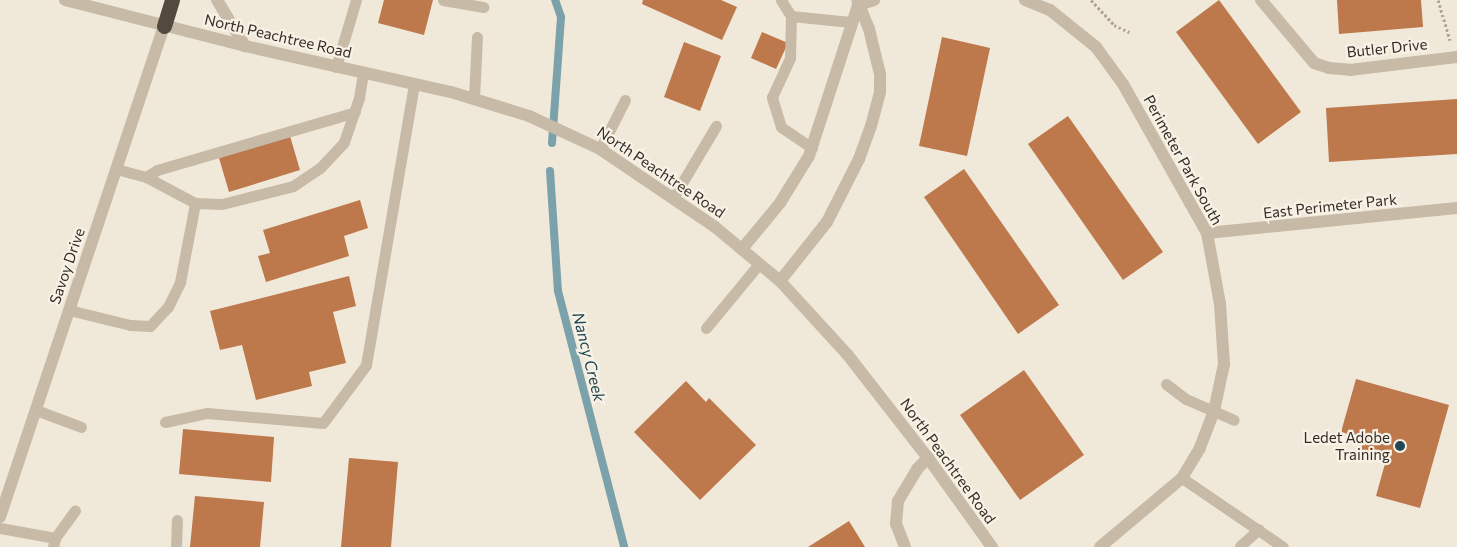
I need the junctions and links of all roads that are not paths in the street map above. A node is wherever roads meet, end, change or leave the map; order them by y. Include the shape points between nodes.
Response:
1 (65, 0) edge
2 (172, 0) edge
3 (217, 0) edge
4 (356, 0) edge
5 (443, 0) edge
6 (781, 0) edge
7 (874, 0) edge
8 (1025, 0) edge
9 (1261, 0) edge
10 (857, 2) edge
11 (483, 8) dead end
12 (791, 16) junction
13 (851, 22) junction
14 (164, 26) junction
15 (477, 36) dead end
16 (245, 46) junction
17 (1454, 51) edge
18 (336, 67) junction
19 (363, 73) junction
20 (414, 85) junction
21 (474, 98) junction
22 (625, 100) dead end
23 (355, 112) junction
24 (716, 126) dead end
25 (812, 148) junction
26 (600, 149) junction
27 (116, 170) junction
28 (146, 177) junction
29 (673, 198) junction
30 (195, 203) junction
31 (1457, 208) edge
32 (1207, 233) junction
33 (742, 250) junction
34 (759, 264) junction
35 (780, 281) junction
36 (69, 310) junction
37 (706, 328) dead end
38 (1166, 384) dead end
39 (36, 410) junction
40 (1214, 411) junction
41 (1234, 420) dead end
42 (165, 422) dead end
43 (81, 427) dead end
44 (928, 458) junction
45 (1182, 478) junction
46 (75, 510) dead end
47 (0, 517) edge
48 (177, 520) dead end
49 (0, 528) edge
50 (1259, 529) junction
51 (54, 542) edge
52 (1240, 546) edge
53 (176, 547) edge
54 (905, 547) edge
55 (992, 547) edge
56 (1100, 547) edge
57 (1283, 547) edge

1 - 14 street, North Peachtree Road
2 - 14 highway
3 - 16 street
4 - 18 lane
5 - 11 lane
6 - 12 lane
7 - 10 street
8 - 32 street, Perimeter Park South via 1050,10 1096,47 1123,84
9 - 17 street, Butler Drive via 1314,63 1321,66 1350,70
10 - 13 street
10 - 35 street via 869,29 880,74 880,92 871,126 859,159 827,222
12 - 13 lane
12 - 25 lane via 790,58 772,97 781,127
13 - 25 street via 838,58 823,121
14 - 16 street, North Peachtree Road
14 - 27 street, Savoy Drive
15 - 21 lane
16 - 18 street, North Peachtree Road
18 - 19 street, North Peachtree Road
19 - 20 street, North Peachtree Road
19 - 23 lane
20 - 21 street, North Peachtree Road
20 - 42 lane via 366,366 323,423 207,413
21 - 26 street, North Peachtree Road via 538,120
22 - 26 lane
23 - 28 lane via 157,170
23 - 30 lane via 344,142 320,168 293,186 222,204
24 - 29 lane
25 - 33 street via 796,181
26 - 29 street, North Peachtree Road
27 - 28 lane
27 - 36 street, Savoy Drive
28 - 30 lane
29 - 33 street, North Peachtree Road
30 - 36 lane via 180,282 168,307 150,326 130,326
31 - 32 street, East Perimeter Park
32 - 40 street, Perimeter Park South via 1220,304 1224,364
33 - 34 street, North Peachtree Road
34 - 35 street, North Peachtree Road
34 - 37 lane
35 - 44 street, North Peachtree Road via 847,354
36 - 39 street, Savoy Drive
38 - 40 lane
39 - 43 lane
39 - 47 street, Savoy Drive
40 - 41 lane
40 - 45 street, Perimeter Park South via 1200,448
44 - 54 street via 898,501 896,524
44 - 55 street, North Peachtree Road
45 - 50 lane
45 - 56 street, Perimeter Park South
46 - 51 lane
48 - 53 lane
49 - 51 lane
50 - 52 lane
50 - 57 lane

